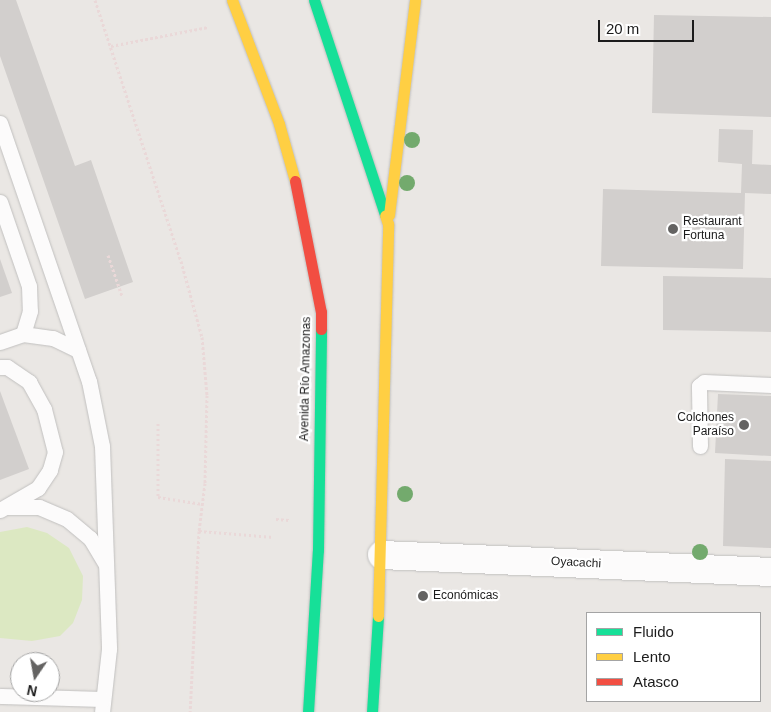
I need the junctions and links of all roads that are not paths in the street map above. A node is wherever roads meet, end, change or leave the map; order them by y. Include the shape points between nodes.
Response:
1 (232, 0) edge
2 (314, 0) edge
3 (415, 0) edge
4 (0, 123) edge
5 (0, 202) edge
6 (388, 224) junction
7 (22, 334) junction
8 (0, 342) edge
9 (78, 350) junction
10 (0, 367) edge
11 (771, 385) edge
12 (700, 446) dead end
13 (4, 508) edge
14 (382, 555) junction
15 (107, 566) junction
16 (771, 572) edge
17 (0, 696) edge
18 (102, 705) edge
19 (308, 712) edge
20 (372, 712) edge

1 - 19 main road, Avenida Río Amazonas via 282,133 303,211 321,312 318,550
2 - 6 main road
3 - 6 main road
4 - 9 lane
5 - 7 lane via 28,286 30,311
6 - 14 main road
7 - 8 lane
7 - 9 lane via 53,338
9 - 15 lane via 89,381 102,446
10 - 13 lane via 7,367 29,382 44,409 55,452 50,470 38,488
11 - 12 lane via 704,382 700,386
13 - 15 lane via 39,507 67,519 90,538
14 - 16 street, Oyacachi
14 - 20 main road
15 - 18 lane via 109,649
17 - 18 lane

